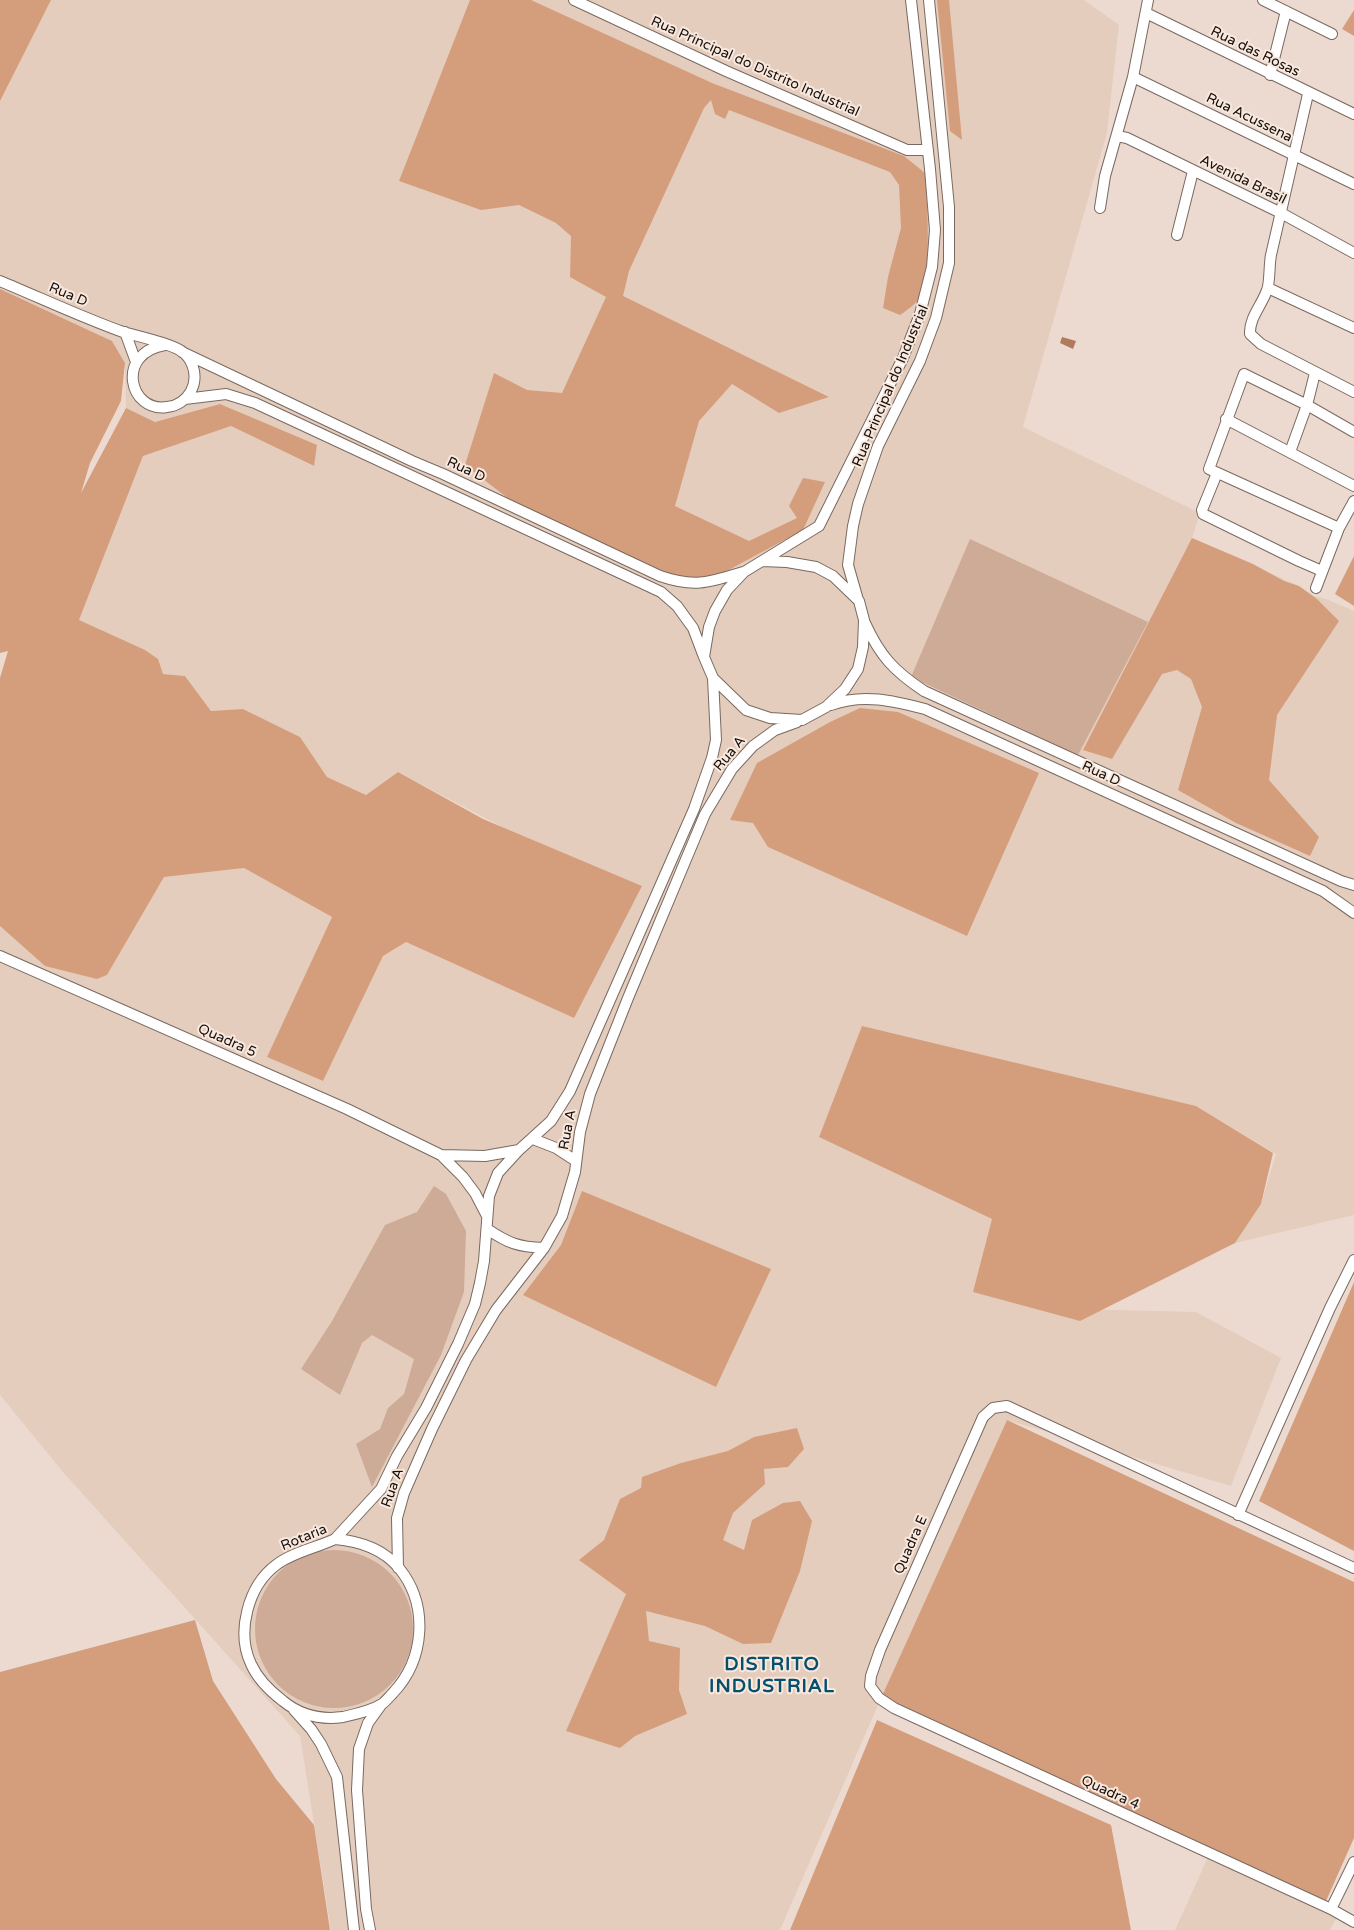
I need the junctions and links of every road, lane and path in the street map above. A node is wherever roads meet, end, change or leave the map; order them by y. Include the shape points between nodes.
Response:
1 (574, 0) edge
2 (911, 0) edge
3 (929, 0) edge
4 (1148, 0) edge
5 (1263, 0) edge
6 (1286, 11) junction
7 (1146, 13) junction
8 (1332, 34) dead end
9 (1270, 75) junction
10 (1133, 77) junction
11 (1308, 94) junction
12 (1354, 114) edge
13 (1118, 136) junction
14 (928, 150) junction
15 (1293, 155) junction
16 (1193, 171) junction
17 (1354, 184) edge
18 (1100, 208) dead end
19 (1281, 213) junction
20 (1177, 235) dead end
21 (1354, 253) edge
22 (0, 281) edge
23 (1268, 288) junction
24 (920, 314) junction
25 (936, 318) junction
26 (1354, 328) edge
27 (125, 332) junction
28 (165, 345) junction
29 (182, 352) junction
30 (136, 362) junction
31 (1315, 373) junction
32 (1354, 392) edge
33 (185, 399) junction
34 (1307, 405) junction
35 (1226, 419) junction
36 (1354, 432) edge
37 (1290, 452) junction
38 (412, 461) junction
39 (1218, 473) junction
40 (408, 474) junction
41 (1354, 486) edge
42 (1354, 500) edge
43 (1339, 528) junction
44 (762, 561) junction
45 (1322, 571) junction
46 (744, 572) junction
47 (1316, 588) dead end
48 (859, 601) junction
49 (864, 620) junction
50 (704, 657) junction
51 (713, 678) junction
52 (826, 707) junction
53 (802, 720) junction
54 (1198, 817) junction
55 (1192, 831) junction
56 (1354, 884) edge
57 (659, 888) junction
58 (671, 892) junction
59 (1354, 913) edge
60 (0, 956) edge
61 (533, 1138) junction
62 (519, 1150) junction
63 (441, 1155) junction
64 (576, 1161) junction
65 (487, 1216) junction
66 (487, 1228) junction
67 (544, 1248) junction
68 (1354, 1260) edge
69 (1238, 1515) junction
70 (335, 1539) junction
71 (398, 1568) junction
72 (1354, 1568) edge
73 (871, 1676) joint
74 (382, 1704) junction
75 (291, 1708) junction
76 (1354, 1862) edge
77 (1331, 1909) junction
78 (1354, 1922) edge
79 (354, 1930) edge
80 (370, 1930) edge

1 - 14 street, Rua Principal do Distrito Industrial via 891,144 908,150
2 - 14 street, Rua Principal do Industrial
3 - 25 street, Rua Principal do Industrial via 949,207 949,263
4 - 7 street
5 - 6 street
6 - 8 street
6 - 9 street
7 - 9 street, Rua das Rosas
7 - 10 street
9 - 11 street, Rua das Rosas
10 - 13 street
10 - 15 street, Rua Acussena
11 - 12 street, Rua das Rosas
11 - 15 street
13 - 16 street, Avenida Brasil
13 - 18 street via 1105,176
14 - 24 street, Rua Principal do Industrial via 935,230 932,267
15 - 17 street, Rua Acussena
15 - 19 street
16 - 19 street, Avenida Brasil
16 - 20 street
19 - 21 street, Avenida Brasil
19 - 23 street via 1268,272
22 - 27 street, Rua D
23 - 26 street
23 - 31 street via 1250,326 1250,334 1261,344
24 - 25 street
24 - 44 street, Rua Principal do Industrial via 903,358 819,526
25 - 48 street, Rua Principal do Industrial via 920,361 878,446 858,504 848,565
27 - 28 street, Rua D
27 - 30 street
28 - 29 street
28 - 30 street via 153,347
29 - 33 street via 194,369 193,385
29 - 38 street, Rua D
30 - 33 street via 132,372 133,383 144,401 165,408
31 - 32 street
31 - 34 street
33 - 40 street via 226,394 255,403
34 - 35 street via 1244,374
34 - 36 street
34 - 37 street
35 - 37 street
35 - 39 street via 1209,469
37 - 41 street
38 - 40 street
38 - 46 street, Rua D via 660,576 678,582 703,584
39 - 43 street
39 - 45 street via 1203,514
40 - 50 street via 661,592 677,606 692,628
42 - 43 street
43 - 45 street
44 - 46 street
44 - 48 street via 816,567 833,576
45 - 47 street
46 - 50 street via 727,590 715,611
48 - 49 street
49 - 52 street via 858,669 846,689
49 - 54 street, Rua D via 875,644 890,664 924,691
50 - 51 street
51 - 53 street via 746,710 770,718
51 - 57 street, Rua A via 716,740 712,758
52 - 53 street
52 - 55 street, Rua D via 846,699 877,698 925,709
53 - 58 street, Rua A via 775,730 753,746 732,769 705,814
54 - 55 street
54 - 56 street, Rua D
55 - 59 street, Rua D via 1323,891
57 - 58 street
57 - 61 street, Rua A via 570,1091 551,1121
58 - 64 street, Rua A via 590,1094
60 - 63 street, Quadra 5 via 347,1109
61 - 62 street, Rua A
61 - 64 street
62 - 63 street, Quadra 5 via 485,1156
62 - 65 street, Rua A via 498,1173 489,1196
63 - 65 street, Quadra 5 via 463,1177
64 - 67 street, Rua A via 562,1216
65 - 66 street, Rua A
66 - 67 street via 507,1242
66 - 70 street, Rua A via 475,1304 458,1344 381,1489
67 - 71 street, Rua A via 496,1310 466,1360 432,1429 404,1493 397,1518
68 - 69 street
69 - 72 street, Quadra E
69 - 73 street, Quadra E via 1006,1406 993,1408 983,1417
70 - 71 street, Rotaria via 370,1547
70 - 75 street, Rotaria via 276,1564 261,1579 248,1607 246,1650 251,1665 269,1689
71 - 74 street, Rotaria via 412,1589 417,1605 419,1638 414,1661 402,1683
73 - 77 street, Quadra 4 via 870,1686 879,1698 894,1708
74 - 75 street, Rotaria via 360,1714 334,1718 313,1717
74 - 80 street via 368,1723 359,1749 357,1790
75 - 79 street via 316,1737 336,1778
76 - 77 street
77 - 78 street, Quadra 4

